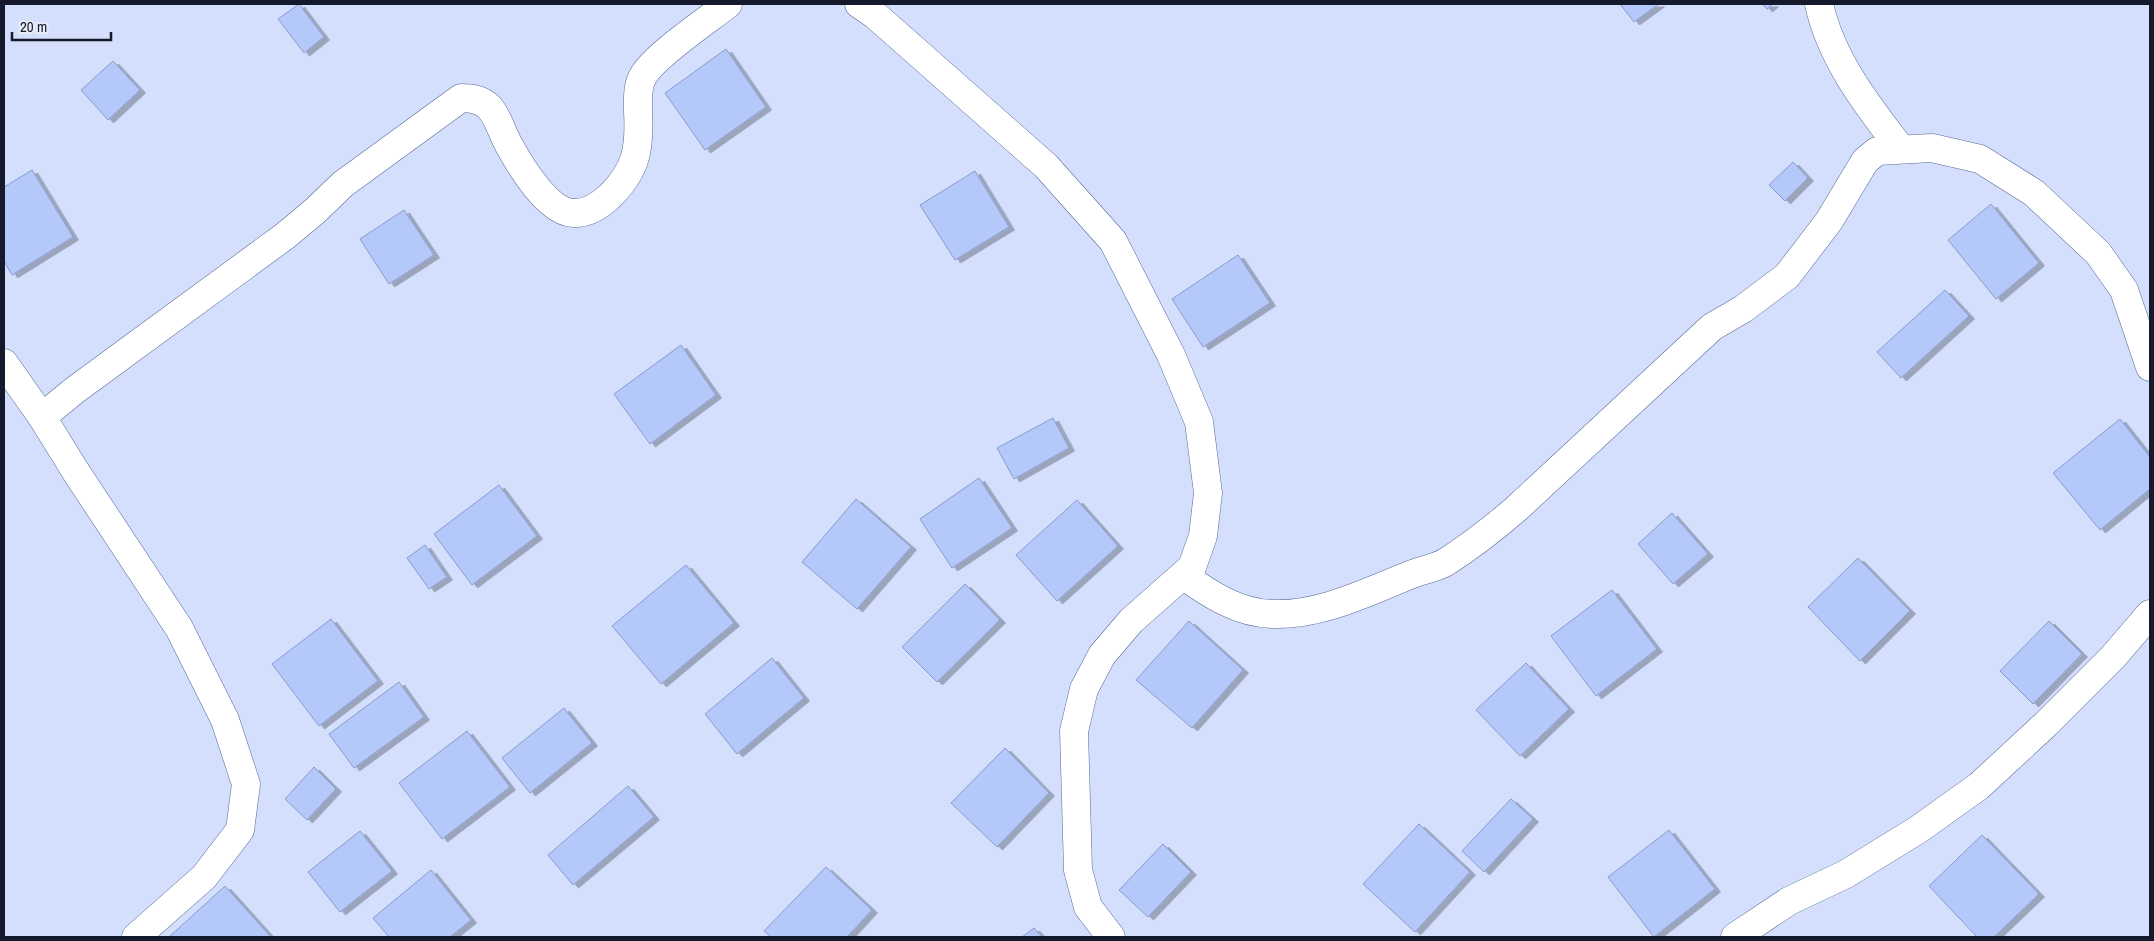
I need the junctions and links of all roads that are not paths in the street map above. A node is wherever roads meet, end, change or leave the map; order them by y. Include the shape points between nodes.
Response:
1 (728, 4) edge
2 (859, 4) edge
3 (1819, 4) edge
4 (1901, 149) junction
5 (4, 363) edge
6 (2150, 367) edge
7 (42, 417) junction
8 (1182, 575) junction
9 (2150, 614) edge
10 (136, 937) edge
11 (1110, 937) edge
12 (1735, 937) edge

1 - 7 street via 661,56 642,78 635,162 620,187 600,206 580,213 565,213 545,199 488,106 481,100 461,98 343,184 285,236
2 - 8 street via 875,14 1046,166 1113,241 1171,355 1199,422 1208,493 1203,536 1192,567
3 - 4 street via 1842,65
4 - 6 street via 1932,148 1980,159 2034,193 2098,253 2124,290
4 - 8 street via 1877,151 1865,161 1829,221 1787,276 1743,309 1712,326 1488,534 1444,564 1301,613 1271,614 1231,604 1210,595
5 - 7 street
7 - 10 street via 179,628 225,720 246,784 240,830 204,877
8 - 11 street via 1131,621 1102,655 1084,689 1074,731 1078,870 1088,907
9 - 12 street via 2113,657 1979,786 1919,829 1846,874 1789,901

